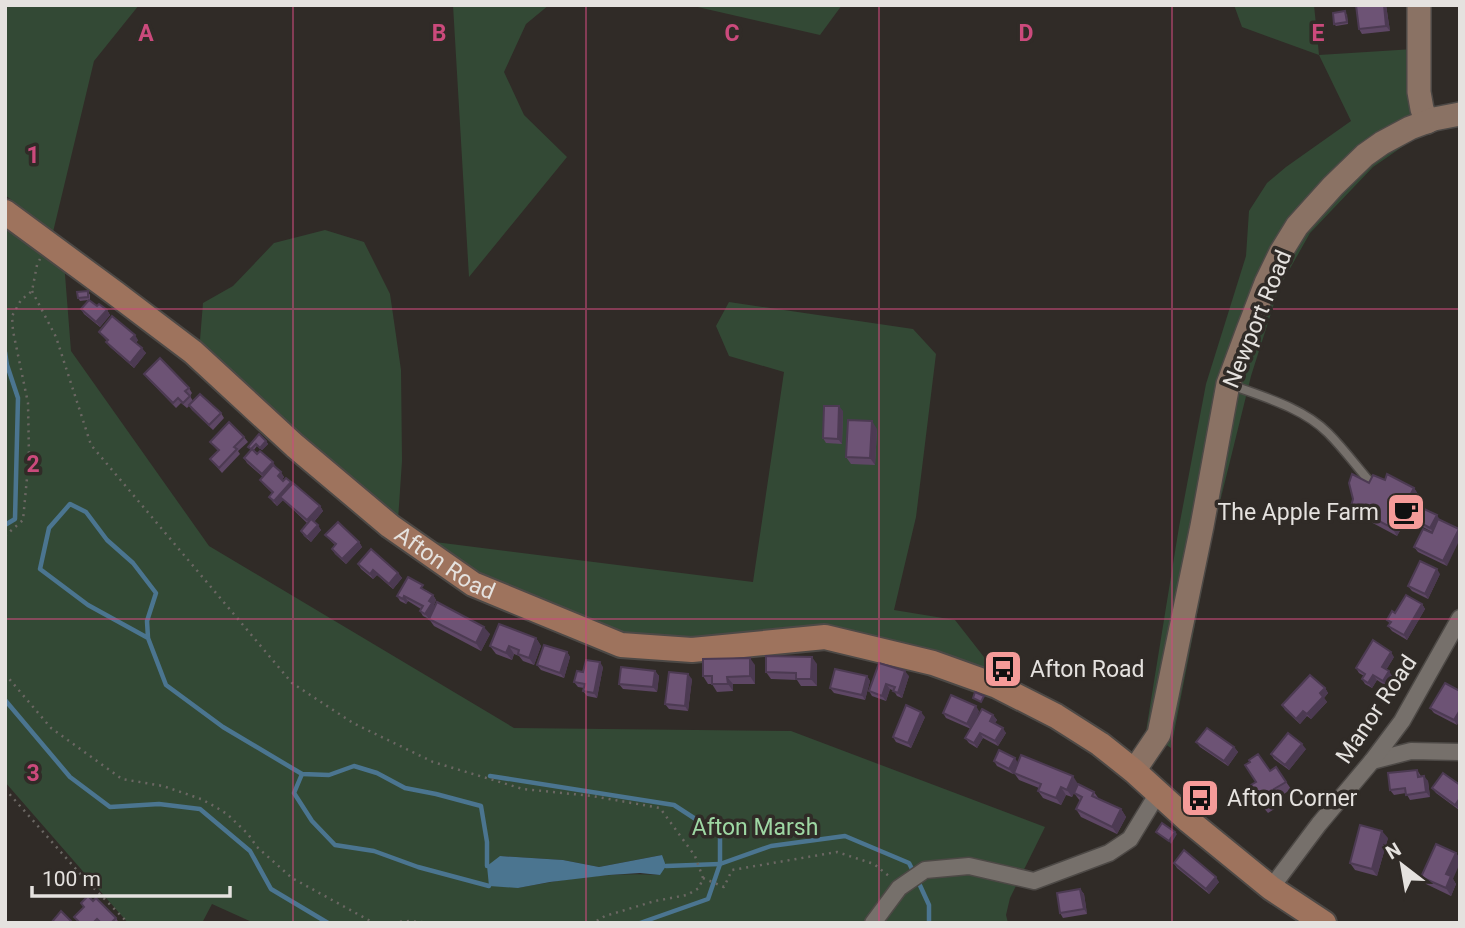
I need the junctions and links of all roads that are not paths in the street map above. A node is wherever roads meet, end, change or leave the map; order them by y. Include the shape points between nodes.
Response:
1 (1419, 5) edge
2 (1460, 114) edge
3 (1426, 122) junction
4 (5, 212) edge
5 (1228, 384) junction
6 (1371, 483) edge
7 (1460, 618) edge
8 (1402, 721) junction
9 (1411, 751) junction
10 (1460, 752) edge
11 (1372, 761) junction
12 (1134, 771) junction
13 (1158, 793) junction
14 (1271, 888) junction
15 (873, 923) edge
16 (1324, 923) edge

1 - 3 main road via 1419,92
2 - 3 main road, Newport Road
3 - 5 main road, Newport Road via 1365,155 1297,226 1266,283
4 - 12 main road, Afton Road via 192,352 390,526 473,584 621,645 692,650 825,637 933,663 997,686 1056,716
5 - 6 lane via 1304,415 1328,432
5 - 12 main road, Newport Road via 1159,734
7 - 8 street, Manor Road
8 - 9 street
8 - 11 street, Manor Road
9 - 10 street
9 - 11 street
11 - 14 street, Manor Road
12 - 13 main road, Afton Road
13 - 14 main road, Afton Road
13 - 15 street via 1130,839 1109,853 1034,881 969,866 925,870 901,886
14 - 16 main road, Afton Road

